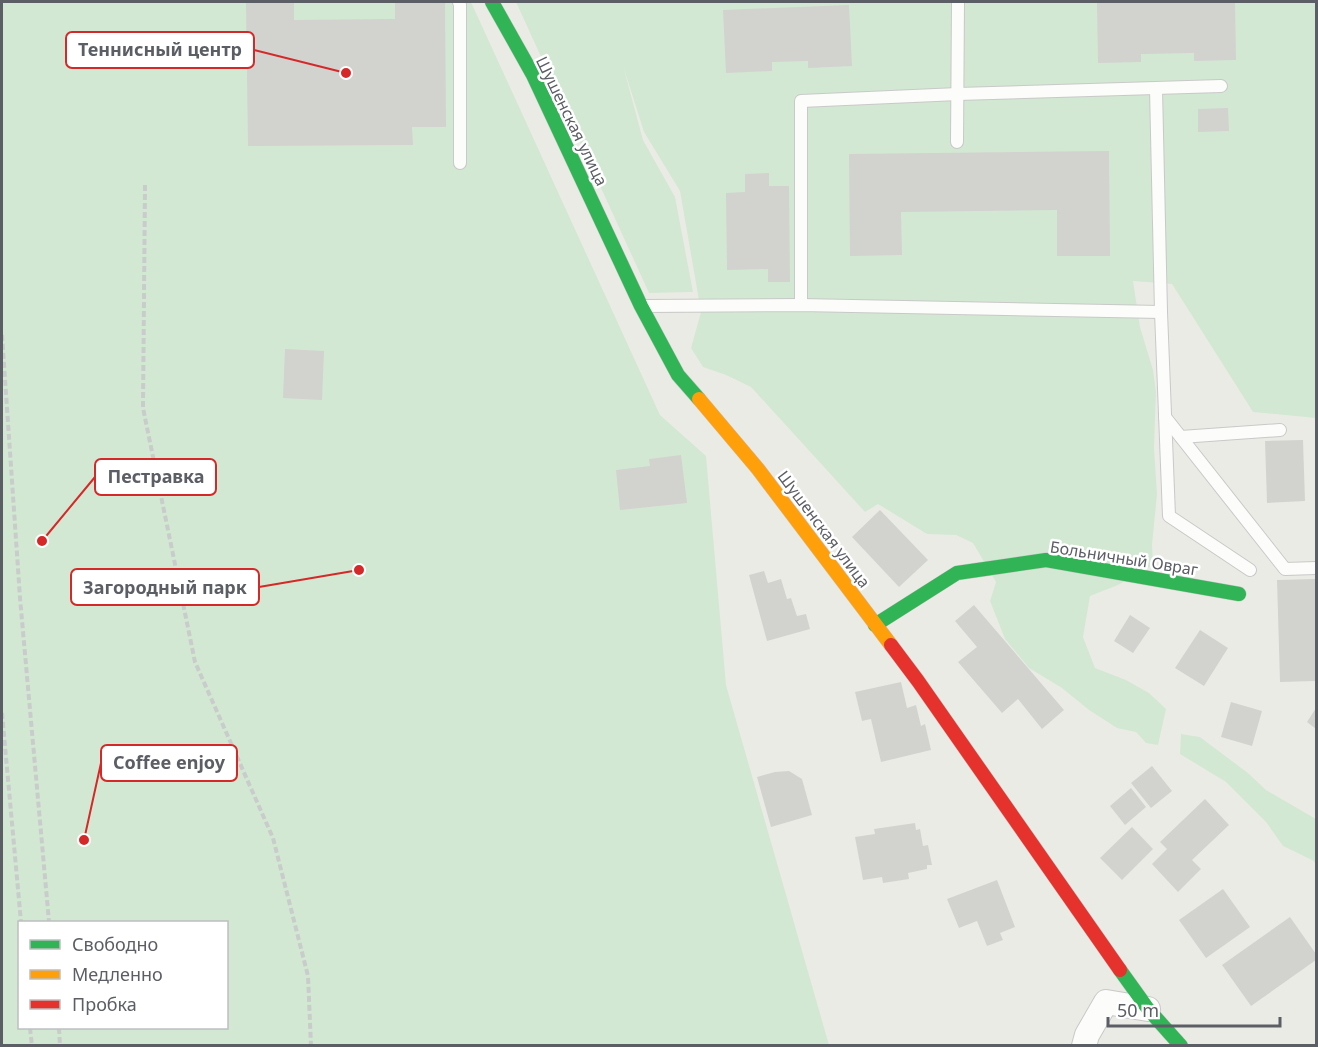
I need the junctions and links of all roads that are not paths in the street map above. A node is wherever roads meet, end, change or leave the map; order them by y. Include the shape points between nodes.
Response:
1 (459, 2) edge
2 (492, 2) edge
3 (958, 2) edge
4 (1221, 86) dead end
5 (1156, 89) junction
6 (958, 94) junction
7 (957, 142) dead end
8 (460, 163) dead end
9 (801, 305) junction
10 (641, 306) junction
11 (1161, 312) junction
12 (1165, 417) junction
13 (1280, 430) dead end
14 (1181, 437) junction
15 (1317, 568) edge
16 (1250, 570) dead end
17 (1239, 594) dead end
18 (875, 625) junction
19 (1148, 1009) junction
20 (1084, 1046) edge
21 (1181, 1046) edge

1 - 8 lane
2 - 10 street, Шушенская улица via 532,75
3 - 6 lane
4 - 5 lane
5 - 6 lane
5 - 11 lane
6 - 7 lane
6 - 9 lane via 801,101
9 - 10 lane
9 - 11 lane
10 - 18 street, Шушенская улица via 678,375 758,469
11 - 12 lane
12 - 14 lane
12 - 16 lane via 1169,516
13 - 14 lane
14 - 15 lane via 1285,569
17 - 18 street, Больничный Овраг via 1046,560 957,573
18 - 19 street, Шушенская улица
19 - 20 street via 1106,1002
19 - 21 street, Шушенская улица

